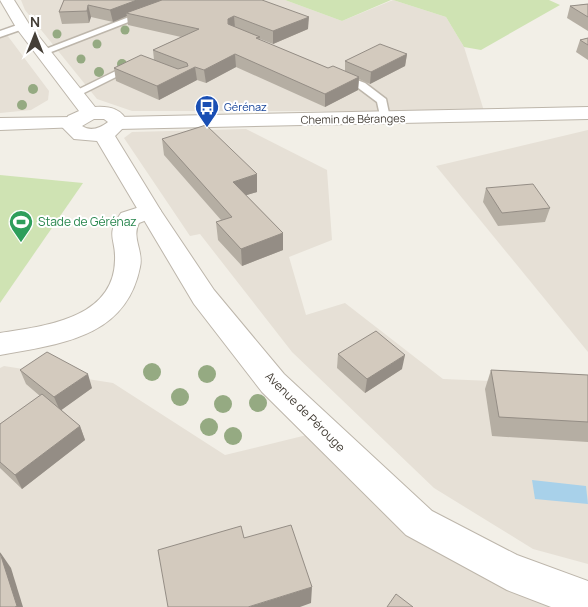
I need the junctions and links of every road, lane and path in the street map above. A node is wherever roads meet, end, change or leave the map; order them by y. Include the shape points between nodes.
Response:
1 (8, 0) edge
2 (153, 11) edge
3 (23, 26) junction
4 (0, 34) edge
5 (43, 52) junction
6 (140, 62) edge
7 (334, 74) edge
8 (76, 93) junction
9 (588, 113) edge
10 (385, 118) junction
11 (104, 123) junction
12 (0, 124) edge
13 (149, 211) junction
14 (0, 344) edge
15 (588, 601) edge

1 - 3 street, Avenue de Pérouge
2 - 5 lane
3 - 4 lane
3 - 5 street, Avenue de Pérouge
5 - 8 street, Avenue de Pérouge
6 - 8 lane
7 - 10 lane via 361,85 382,101
8 - 11 street, Avenue de Pérouge
9 - 10 street, Chemin de Béranges
10 - 11 street, Chemin de Béranges
11 - 12 street, Chemin de Béranges via 83,134 74,130 73,123
11 - 13 street, Avenue de Pérouge
13 - 14 street via 129,218 121,234 128,260 127,272 111,306 73,330
13 - 15 street, Avenue de Pérouge via 204,297 273,383 419,523 507,571

